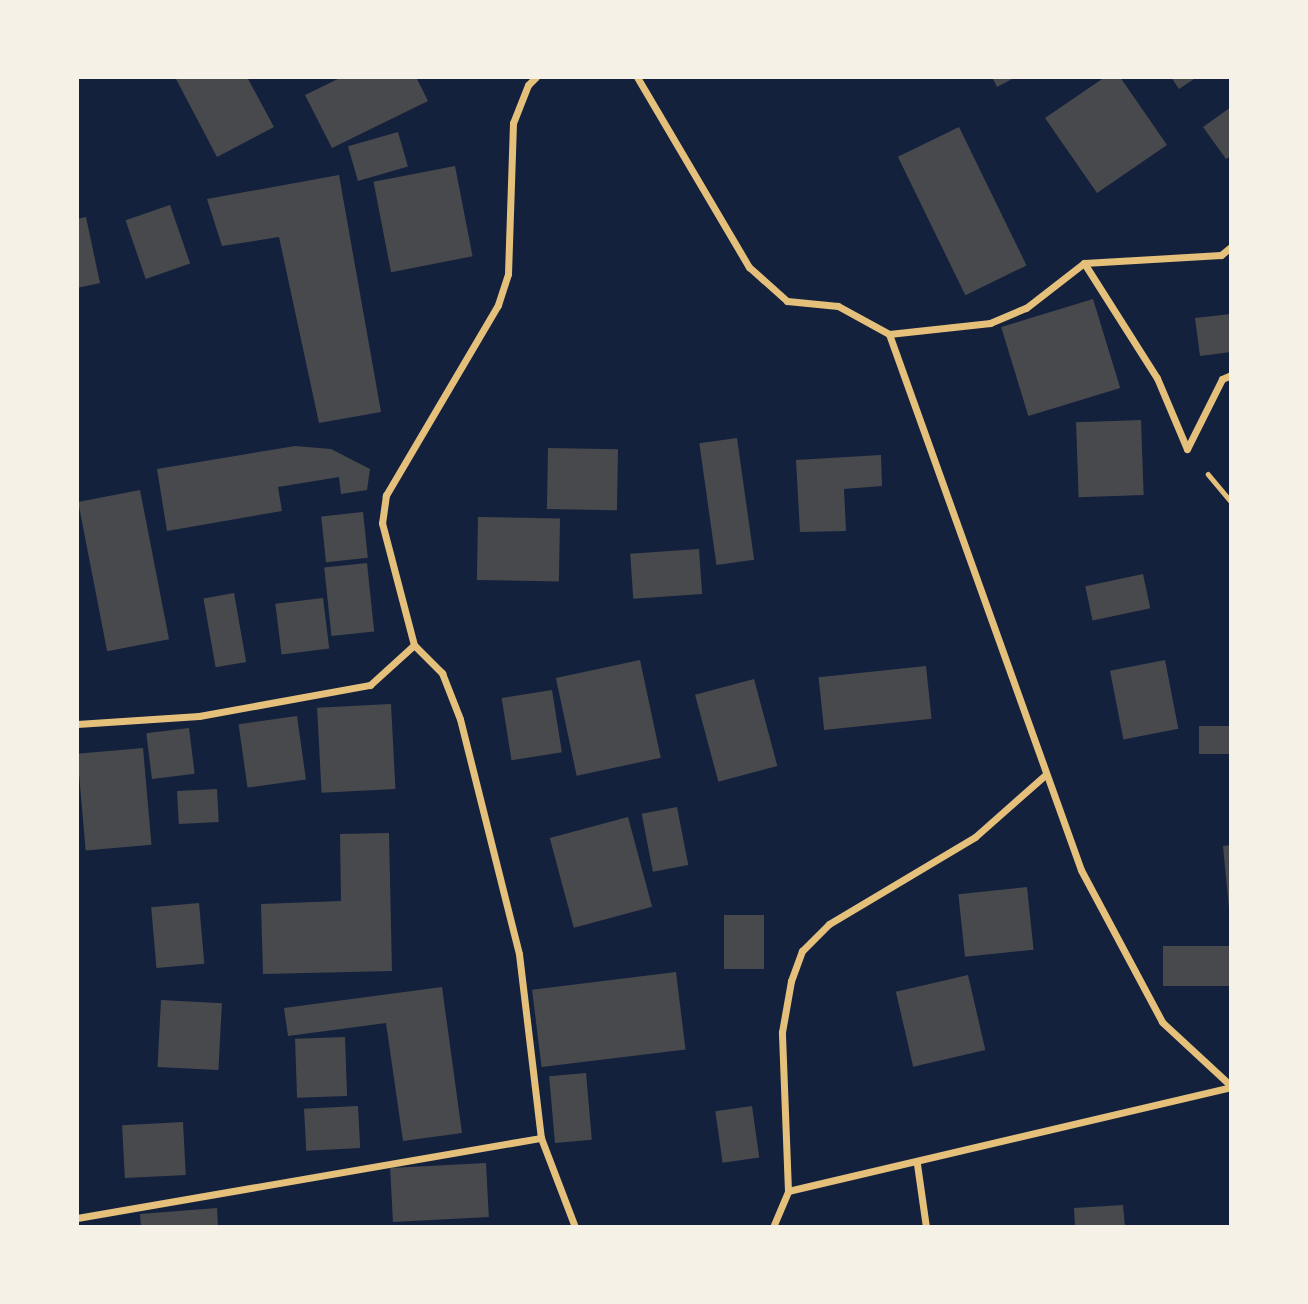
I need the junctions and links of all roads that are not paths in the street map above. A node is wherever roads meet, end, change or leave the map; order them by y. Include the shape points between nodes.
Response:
1 (536, 77) edge
2 (637, 77) edge
3 (1231, 247) edge
4 (1084, 263) junction
5 (889, 334) junction
6 (1231, 375) edge
7 (414, 645) junction
8 (77, 724) edge
9 (1044, 776) junction
10 (1231, 1087) edge
11 (541, 1138) junction
12 (917, 1164) junction
13 (788, 1191) junction
14 (77, 1219) edge
15 (575, 1227) edge
16 (773, 1227) edge
17 (926, 1227) edge

1 - 7 street via 528,85 513,123 508,274 498,305 386,495 382,523
2 - 5 street via 749,267 787,301 838,306
3 - 4 street via 1221,255
4 - 5 street via 1027,308 990,323
4 - 6 street via 1157,378 1186,449 1222,379
5 - 9 street
7 - 8 street via 370,685 199,716
7 - 11 street via 442,673 464,732 519,954
9 - 10 street via 1081,870 1162,1022
9 - 13 street via 975,837 829,924 802,951 782,1032
10 - 12 street
11 - 14 street
11 - 15 street
12 - 13 street
12 - 17 street
13 - 16 street

